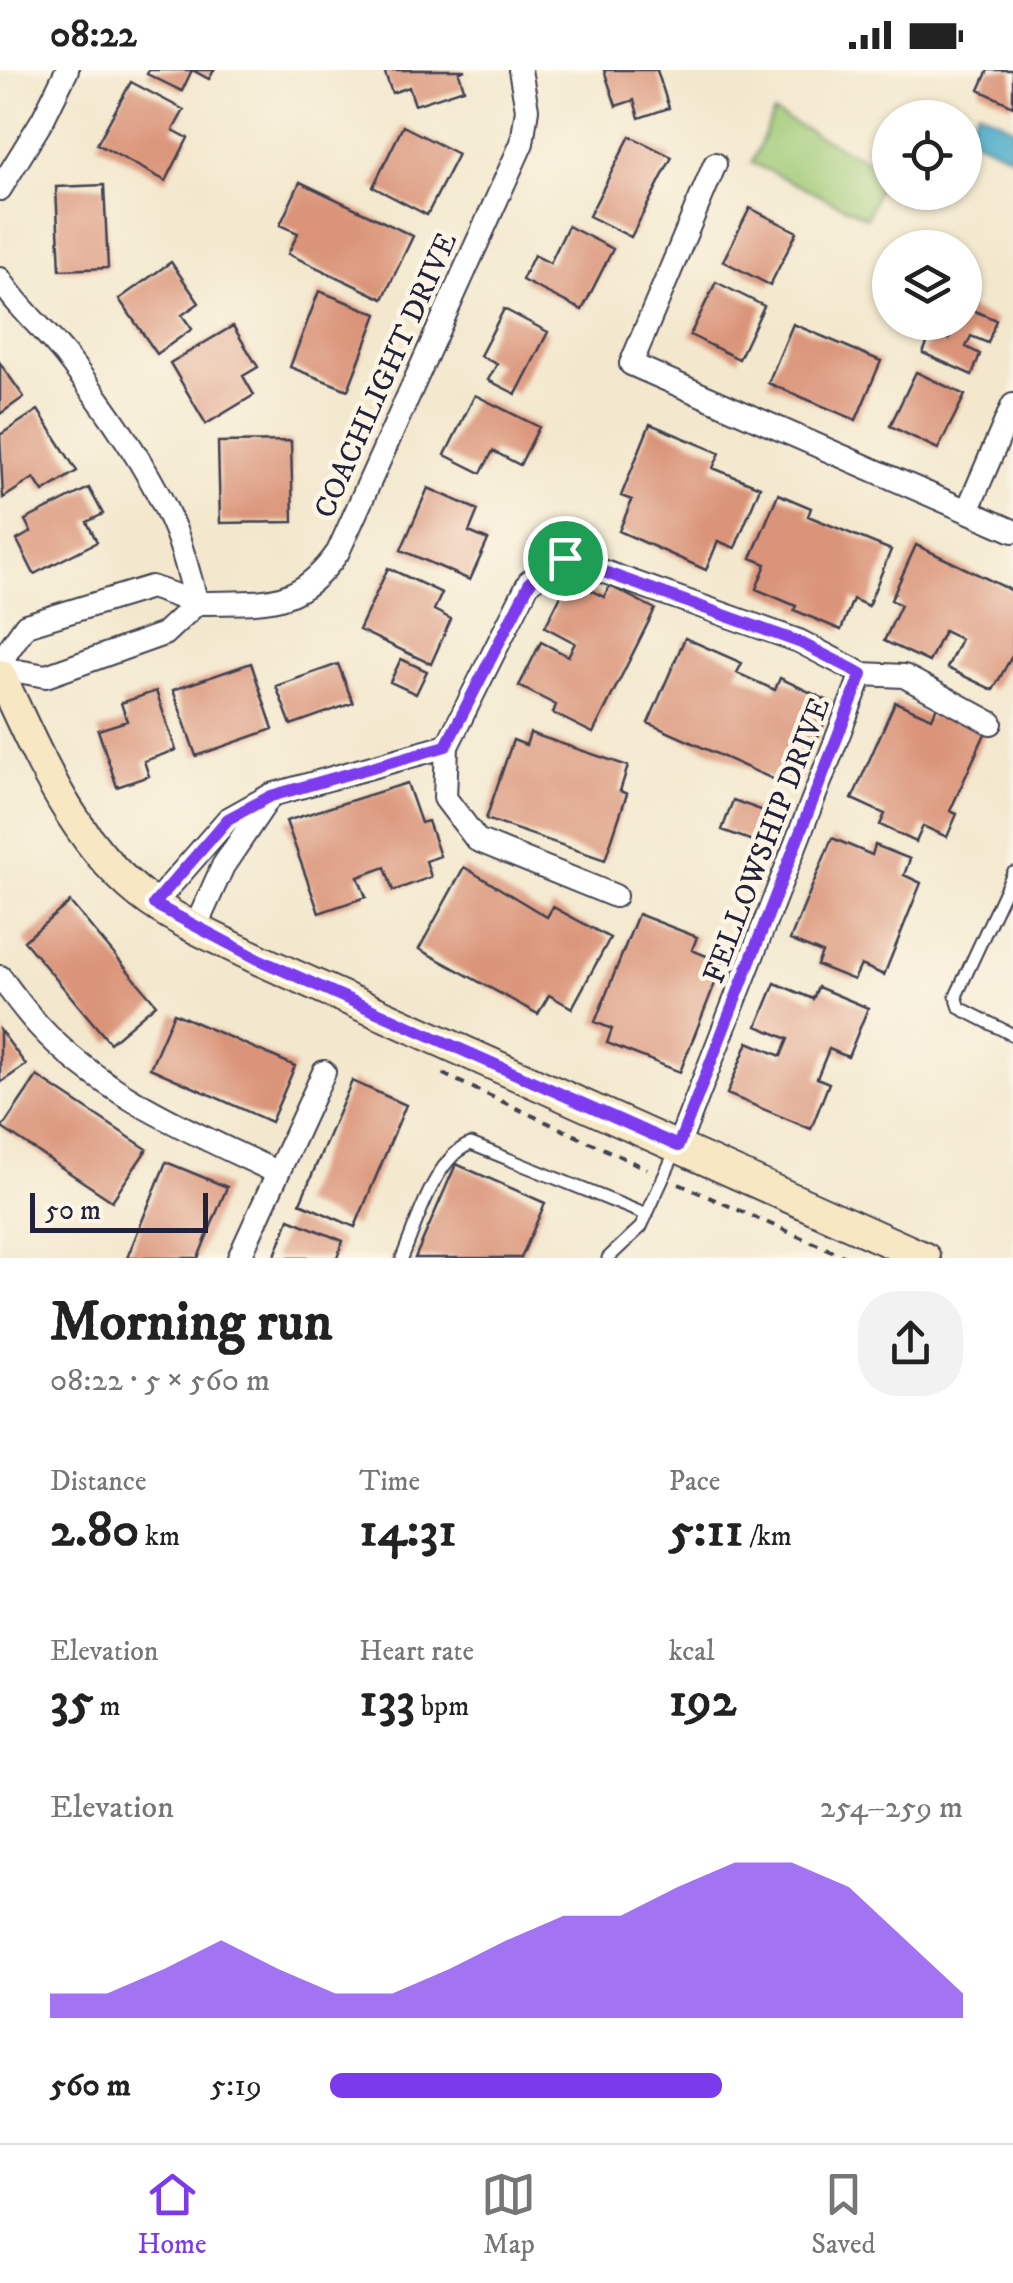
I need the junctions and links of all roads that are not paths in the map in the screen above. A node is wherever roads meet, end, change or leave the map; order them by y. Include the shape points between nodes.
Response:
1 (67, 70) edge
2 (520, 70) edge
3 (716, 164) dead end
4 (0, 189) edge
5 (0, 279) edge
6 (1013, 405) edge
7 (968, 509) junction
8 (1013, 530) edge
9 (197, 603) junction
10 (0, 668) edge
11 (862, 674) junction
12 (991, 723) dead end
13 (446, 746) junction
14 (271, 796) junction
15 (1013, 873) edge
16 (616, 896) dead end
17 (154, 904) junction
18 (196, 926) junction
19 (0, 977) edge
20 (1013, 1035) edge
21 (324, 1072) dead end
22 (678, 1146) junction
23 (278, 1173) junction
24 (647, 1215) junction
25 (239, 1258) edge
26 (402, 1258) edge
27 (608, 1258) edge
28 (925, 1258) edge

1 - 4 street
2 - 9 street, COACHLIGHT DRIVE via 527,109 522,143 338,552 305,590 272,600
3 - 7 street via 631,364
5 - 9 street via 64,353 154,487
6 - 7 street
7 - 8 street
9 - 10 street via 164,634 46,676
9 - 10 street, COACHLIGHT DRIVE via 151,587 26,626
10 - 17 street via 70,816 126,882
11 - 12 street via 904,676
11 - 13 street, FELLOWSHIP DRIVE via 799,642 565,558 530,582
11 - 22 street, FELLOWSHIP DRIVE
13 - 14 street
13 - 16 street via 445,798 477,840
14 - 17 street via 228,819
14 - 18 street via 223,866
15 - 20 lane via 956,996 960,1008
17 - 18 street
18 - 22 street
19 - 23 street via 41,1028 90,1071 153,1113
21 - 23 street
22 - 24 lane
22 - 28 street
23 - 25 street
24 - 26 lane via 471,1144 445,1162
24 - 27 lane

